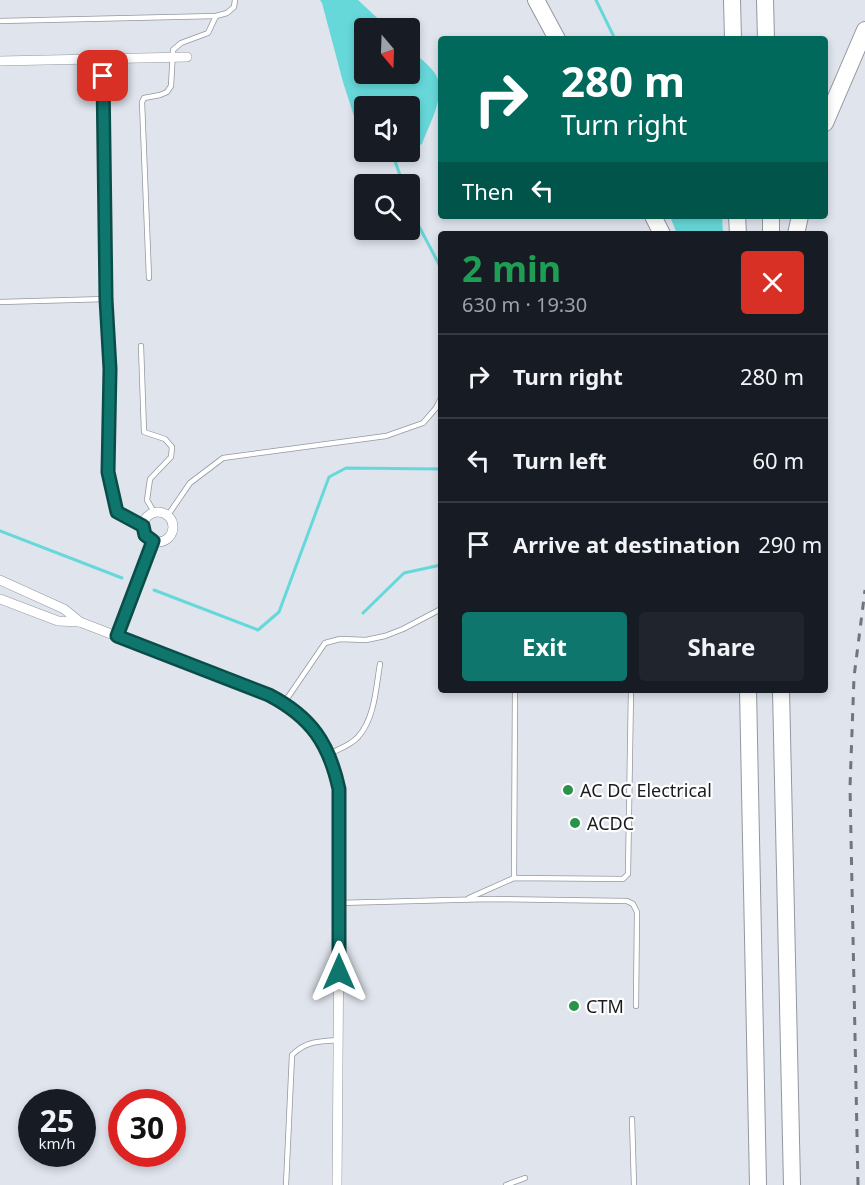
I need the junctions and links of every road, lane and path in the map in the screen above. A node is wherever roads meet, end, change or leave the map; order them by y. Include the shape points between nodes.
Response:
1 (235, 0) edge
2 (536, 0) edge
3 (732, 0) edge
4 (765, 0) edge
5 (216, 16) junction
6 (0, 21) edge
7 (865, 30) edge
8 (555, 36) edge
9 (733, 36) edge
10 (766, 36) edge
11 (172, 57) junction
12 (187, 57) dead end
13 (103, 58) junction
14 (0, 61) edge
15 (828, 116) edge
16 (149, 278) dead end
17 (106, 299) junction
18 (0, 302) edge
19 (141, 346) dead end
20 (438, 404) edge
21 (154, 512) junction
22 (168, 515) junction
23 (143, 526) junction
24 (153, 541) junction
25 (0, 580) edge
26 (0, 599) edge
27 (438, 611) edge
28 (80, 622) junction
29 (117, 636) junction
30 (380, 663) dead end
31 (516, 693) edge
32 (631, 693) edge
33 (746, 693) edge
34 (781, 693) edge
35 (787, 693) edge
36 (284, 703) junction
37 (329, 754) junction
38 (786, 876) junction
39 (514, 878) junction
40 (466, 899) junction
41 (338, 903) junction
42 (636, 1006) dead end
43 (339, 1040) junction
44 (632, 1119) dead end
45 (525, 1178) dead end
46 (285, 1185) edge
47 (337, 1185) edge
48 (506, 1185) edge
49 (634, 1185) edge
50 (758, 1185) edge
51 (792, 1185) edge

1 - 5 lane via 227,13
2 - 8 highway
3 - 9 highway
4 - 10 highway
5 - 6 lane
5 - 11 lane via 208,33 177,45
7 - 15 highway
11 - 12 street
11 - 13 street
11 - 16 lane via 171,86 167,92 142,102
13 - 14 street
13 - 17 lane
17 - 18 lane
17 - 23 lane via 110,369 108,472 117,512
19 - 21 lane via 144,432 165,439 172,447 171,457 150,479 147,500
20 - 22 lane via 423,423 386,436 223,458 190,483
21 - 22 street
21 - 23 street via 146,517
22 - 24 street via 173,527 170,536
23 - 24 street via 145,535
24 - 29 street
25 - 28 street via 64,609
26 - 28 street via 58,621
27 - 36 lane via 385,636 325,643
28 - 29 street
29 - 36 street
30 - 37 lane via 374,699 362,730 351,742
31 - 39 lane
32 - 39 lane via 626,876
33 - 50 highway
34 - 38 highway
35 - 38 highway
36 - 37 street via 306,720
37 - 41 street via 339,789
38 - 51 highway
39 - 40 lane
40 - 41 lane
40 - 42 lane via 620,900 633,904 637,912
41 - 43 street
43 - 46 lane via 301,1046 292,1055
43 - 47 street
44 - 49 lane
45 - 48 lane

